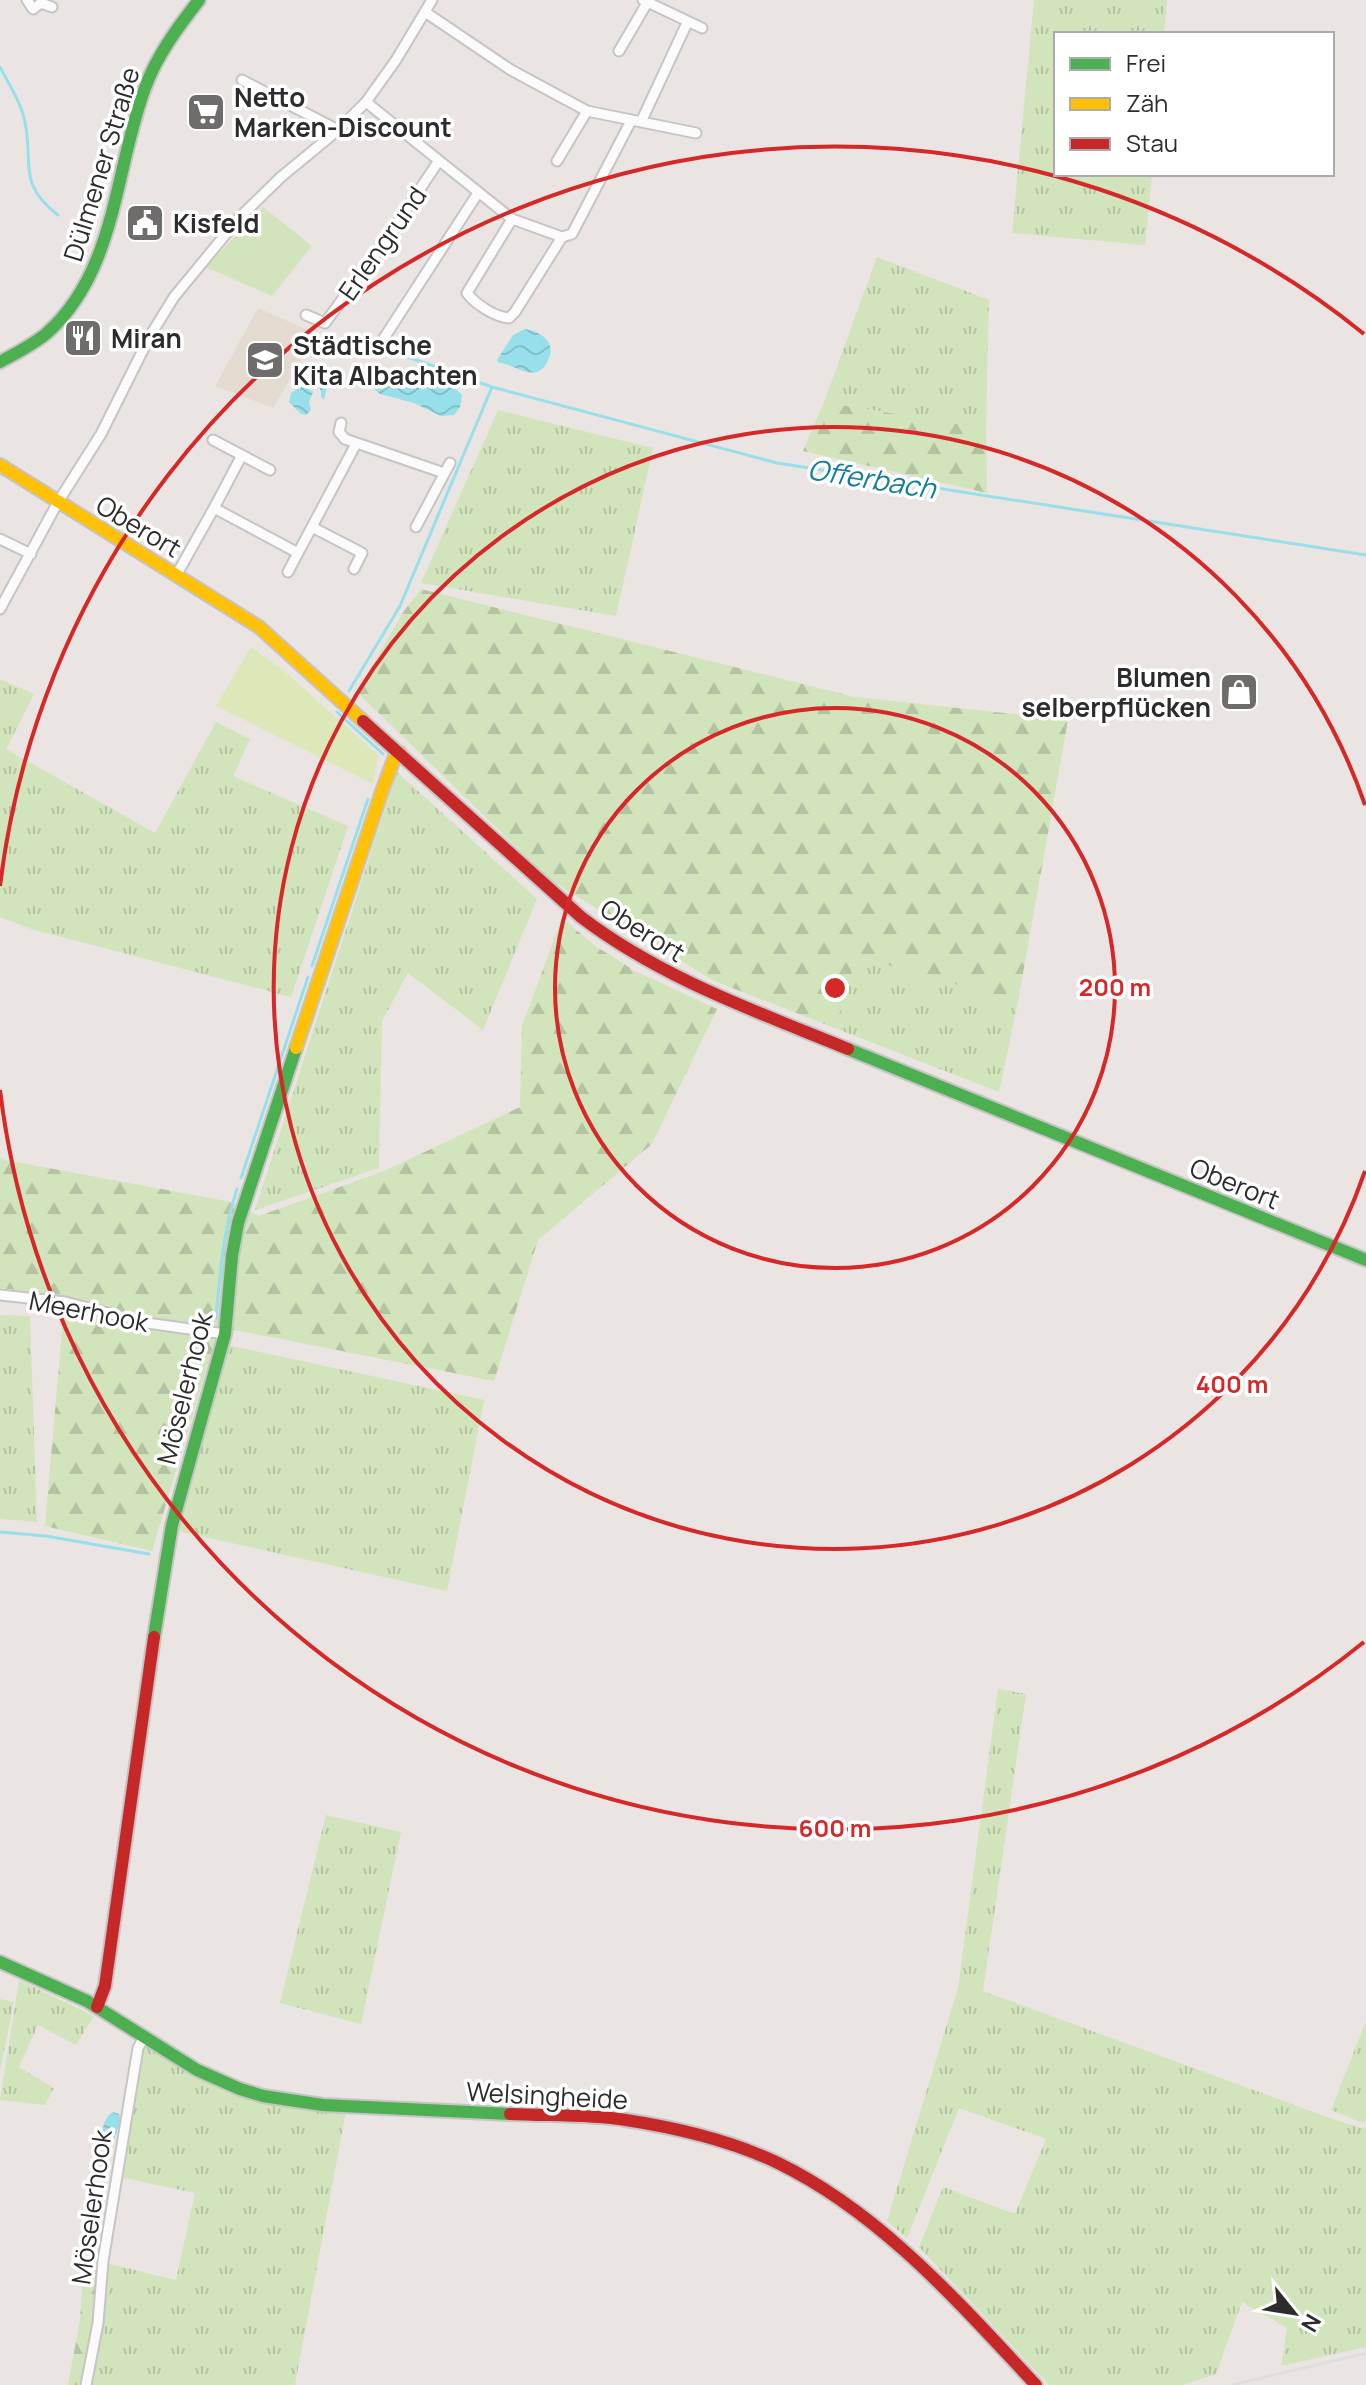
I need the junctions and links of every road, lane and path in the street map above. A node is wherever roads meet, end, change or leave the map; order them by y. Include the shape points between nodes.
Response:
1 (27, 0) edge
2 (199, 0) edge
3 (432, 0) edge
4 (645, 1) edge
5 (52, 7) dead end
6 (425, 12) junction
7 (687, 23) junction
8 (702, 28) dead end
9 (619, 51) dead end
10 (242, 80) dead end
11 (366, 102) junction
12 (587, 111) junction
13 (636, 122) junction
14 (338, 130) junction
15 (696, 133) dead end
16 (557, 161) dead end
17 (438, 162) junction
18 (478, 193) junction
19 (512, 219) junction
20 (562, 237) junction
21 (306, 315) dead end
22 (384, 338) dead end
23 (0, 362) edge
24 (341, 423) dead end
25 (213, 440) dead end
26 (356, 444) junction
27 (242, 455) junction
28 (450, 463) dead end
29 (0, 465) edge
30 (270, 470) dead end
31 (444, 473) junction
32 (58, 502) junction
33 (214, 508) junction
34 (312, 527) junction
35 (416, 527) dead end
36 (0, 539) edge
37 (298, 553) junction
38 (31, 554) junction
39 (354, 569) dead end
40 (288, 572) dead end
41 (177, 574) junction
42 (0, 609) edge
43 (400, 753) junction
44 (1366, 1260) edge
45 (0, 1295) edge
46 (225, 1334) junction
47 (0, 1962) edge
48 (97, 2007) junction
49 (144, 2037) junction
50 (86, 2385) edge
51 (1036, 2385) edge

1 - 5 street via 33,9 41,3
2 - 23 street, Dülmener Straße via 158,58 143,91 103,248 83,290 46,333
3 - 6 street
4 - 7 street
4 - 9 street
6 - 11 street
6 - 12 street via 511,70
7 - 8 street
7 - 13 street
10 - 14 street
11 - 14 street
11 - 17 street
12 - 13 street
12 - 16 street
13 - 15 street
13 - 20 street via 572,234
14 - 32 street via 281,177 189,276 160,317 101,434
17 - 18 street
17 - 21 street, Erlengrund via 325,323
18 - 19 street
18 - 22 street, Erlengrund
19 - 20 street
19 - 20 street via 467,293 502,318 515,312
24 - 26 street via 341,435
25 - 27 street
26 - 31 street
26 - 34 street
27 - 30 street
27 - 33 street
28 - 31 street
29 - 32 street, Oberort
31 - 35 street
32 - 38 street
32 - 41 street, Oberort
33 - 37 street
33 - 41 street
34 - 37 street
34 - 39 street via 362,553
36 - 38 street
37 - 40 street
38 - 42 street
41 - 43 street, Oberort via 267,633
43 - 44 street, Oberort via 581,917 662,970
43 - 46 street, Möselerhook via 382,791 238,1223
45 - 46 street, Meerhook via 65,1302 147,1323
46 - 48 street, Möselerhook via 172,1525 105,1986
47 - 48 street, Welsingheide
48 - 49 street, Welsingheide
49 - 50 street, Möselerhook via 138,2048
49 - 51 street, Welsingheide via 220,2082 265,2096 339,2106 624,2120 750,2152 839,2198 883,2232

